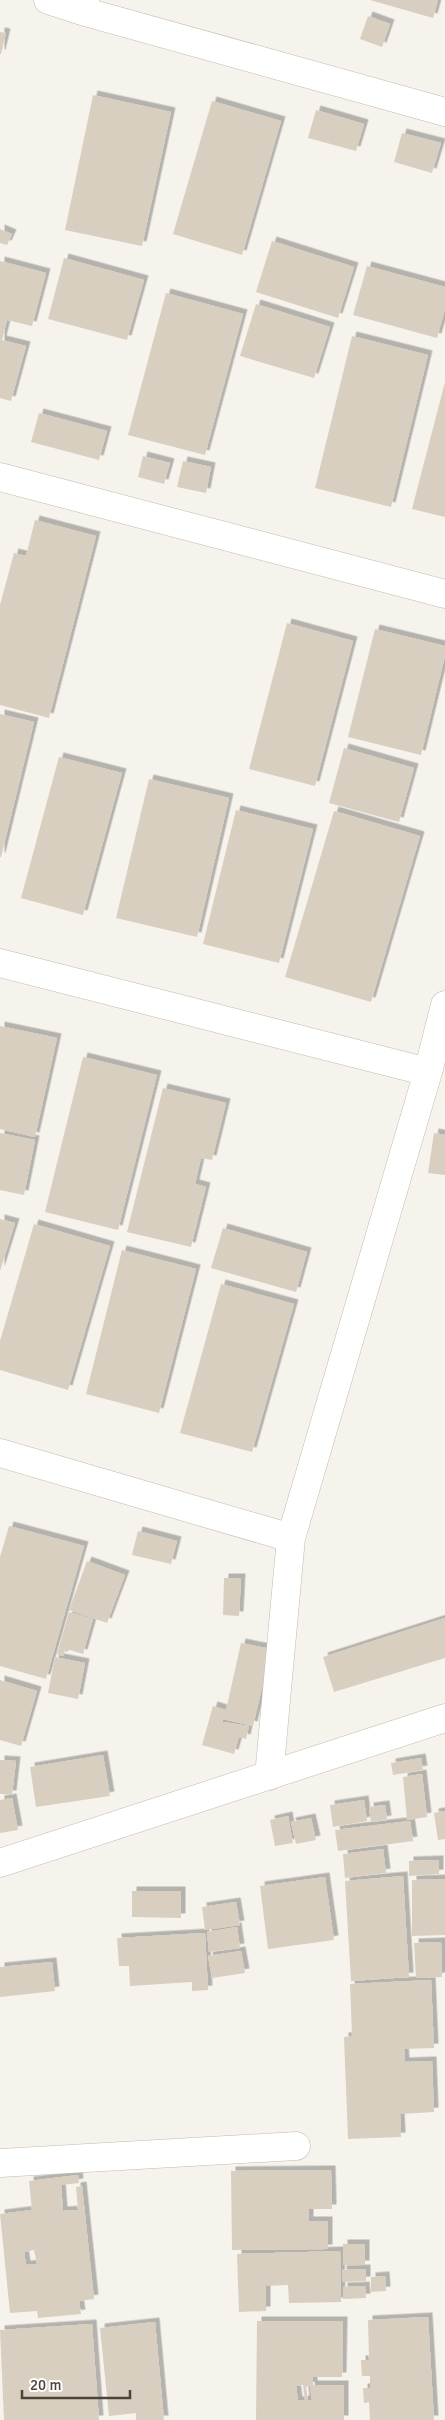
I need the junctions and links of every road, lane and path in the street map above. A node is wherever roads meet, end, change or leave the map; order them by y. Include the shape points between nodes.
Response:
1 (48, 0) edge
2 (83, 5) edge
3 (445, 112) edge
4 (0, 477) edge
5 (445, 594) edge
6 (0, 964) edge
7 (445, 1005) edge
8 (428, 1072) junction
9 (0, 1453) edge
10 (291, 1538) junction
11 (445, 1718) edge
12 (268, 1776) junction
13 (0, 1863) edge
14 (296, 2146) dead end
15 (0, 2163) edge

1 - 2 street
2 - 3 street
4 - 5 street
6 - 8 street
7 - 8 street
8 - 10 street
9 - 10 street
10 - 12 street
11 - 12 street
12 - 13 street
14 - 15 street

